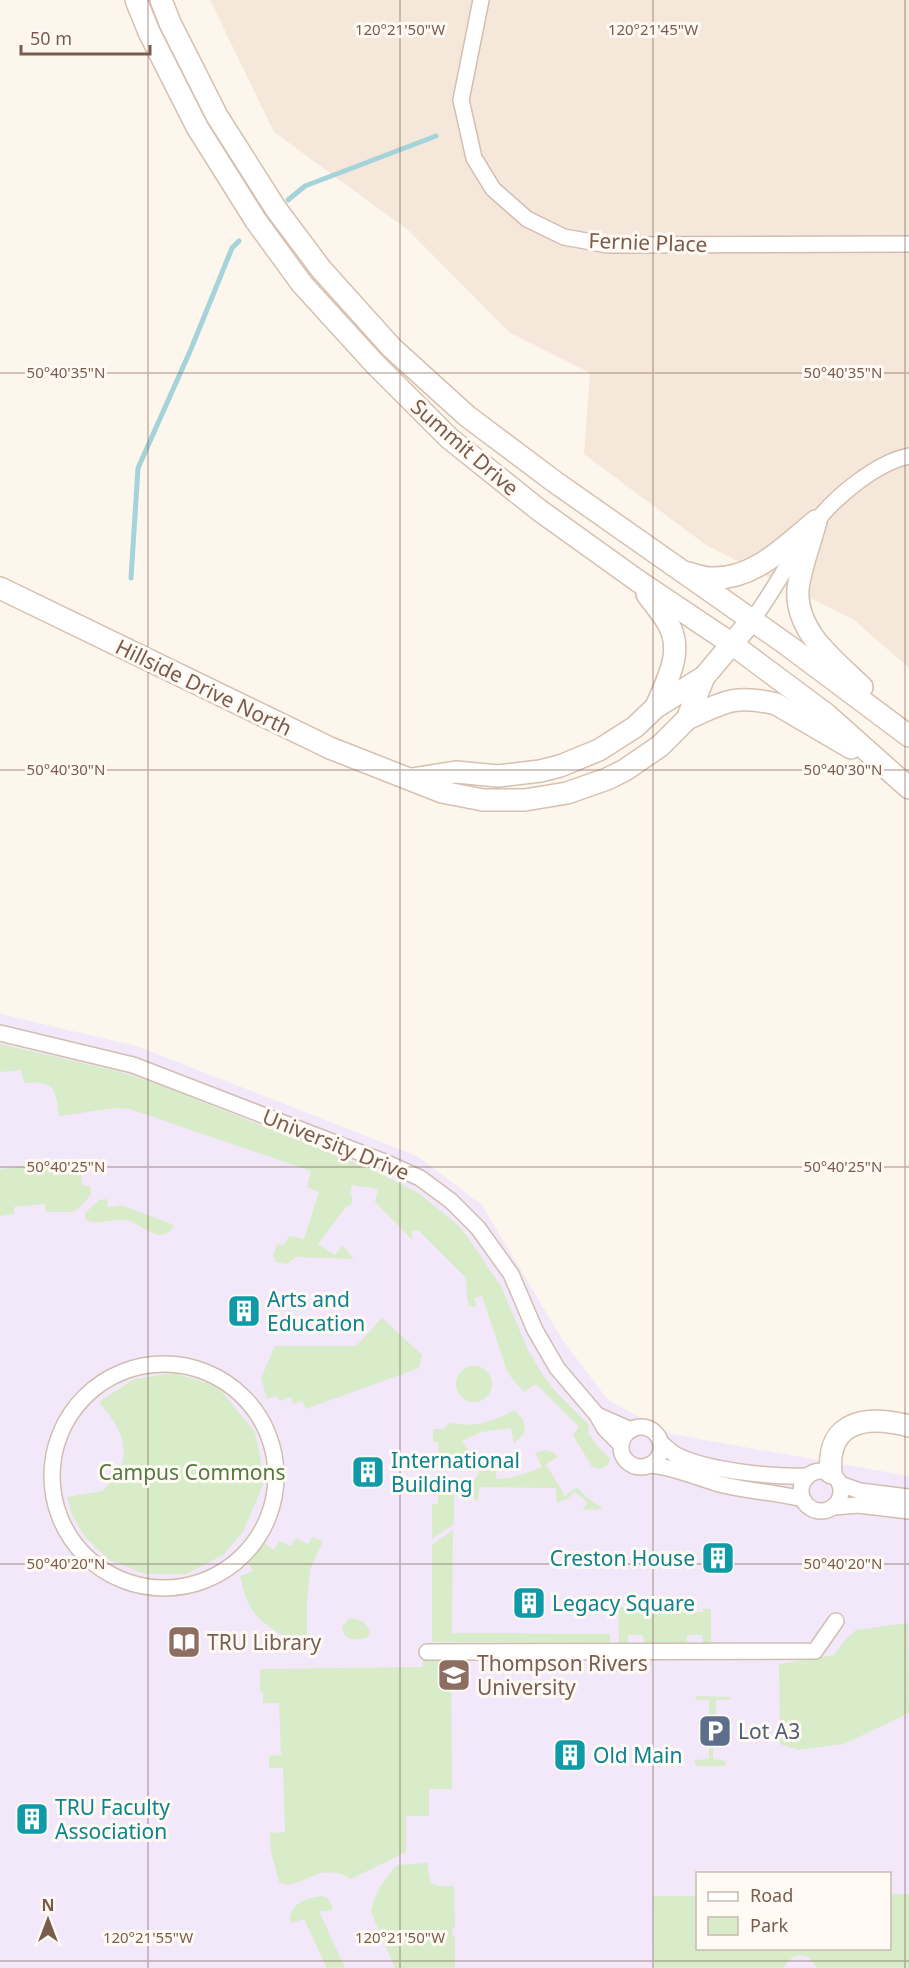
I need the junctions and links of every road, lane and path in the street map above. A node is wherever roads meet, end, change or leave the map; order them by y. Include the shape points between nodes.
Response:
1 (136, 0) edge
2 (160, 0) edge
3 (481, 0) edge
4 (909, 244) edge
5 (909, 456) edge
6 (816, 521) junction
7 (681, 571) junction
8 (638, 581) junction
9 (0, 588) edge
10 (752, 620) junction
11 (732, 644) junction
12 (704, 677) junction
13 (656, 707) junction
14 (687, 719) junction
15 (909, 735) edge
16 (883, 765) junction
17 (412, 779) junction
18 (909, 788) edge
19 (0, 1033) edge
20 (597, 1415) junction
21 (909, 1426) edge
22 (631, 1430) junction
23 (661, 1443) junction
24 (621, 1445) junction
25 (650, 1465) junction
26 (807, 1476) junction
27 (836, 1479) junction
28 (909, 1497) edge
29 (803, 1499) junction
30 (834, 1507) junction
31 (909, 1511) edge
32 (227, 1571) joint
33 (836, 1622) dead end
34 (427, 1652) dead end

1 - 8 main road, Summit Drive via 197,127 256,221 302,284 449,438 539,510
2 - 7 main road, Summit Drive via 218,117 276,209 321,269 392,348 467,416
3 - 4 street, Fernie Place via 463,108 474,158 493,189 526,219 564,237 608,245
5 - 6 street via 861,478
6 - 7 main road via 762,565 737,576 710,579
6 - 10 street
6 - 15 main road via 798,590 802,616 814,640
7 - 10 main road, Summit Drive
8 - 11 main road, Summit Drive
8 - 13 main road via 669,625 675,646 671,671
9 - 17 main road, Hillside Drive North via 311,740
10 - 11 main road, Hillside Drive North
10 - 15 main road, Summit Drive
11 - 12 main road, Hillside Drive North
11 - 16 main road, Summit Drive via 826,714
12 - 13 main road, Hillside Drive North
12 - 14 main road, Hillside Drive North
13 - 17 main road, Hillside Drive North via 618,740 560,766 498,776 456,772
14 - 16 main road via 737,699 770,702
14 - 17 main road, Hillside Drive North via 660,746 625,770 567,793 525,800 483,800 442,792
16 - 18 main road, Summit Drive
19 - 20 street, University Drive via 133,1065 420,1178 478,1227 511,1274 534,1330 557,1368
20 - 22 street, University Drive
20 - 24 street, University Drive
21 - 27 main road via 892,1421 853,1424 840,1434 829,1457
22 - 23 street via 650,1429
22 - 24 street
23 - 25 street via 659,1456
23 - 26 street via 690,1461 783,1477
24 - 25 street via 628,1462 638,1467
25 - 29 street via 721,1484
26 - 27 street via 819,1471
26 - 29 street via 801,1487
27 - 28 street via 860,1491
27 - 30 street via 841,1496
29 - 30 street via 816,1511
30 - 31 street via 858,1505
32 - 32 street via 185,1587 140,1586 99,1567 69,1534 54,1492 56,1447 67,1419 96,1385 123,1370 144,1365 182,1365 223,1381 256,1412 274,1452 274,1497 258,1539
33 - 34 street via 815,1651

